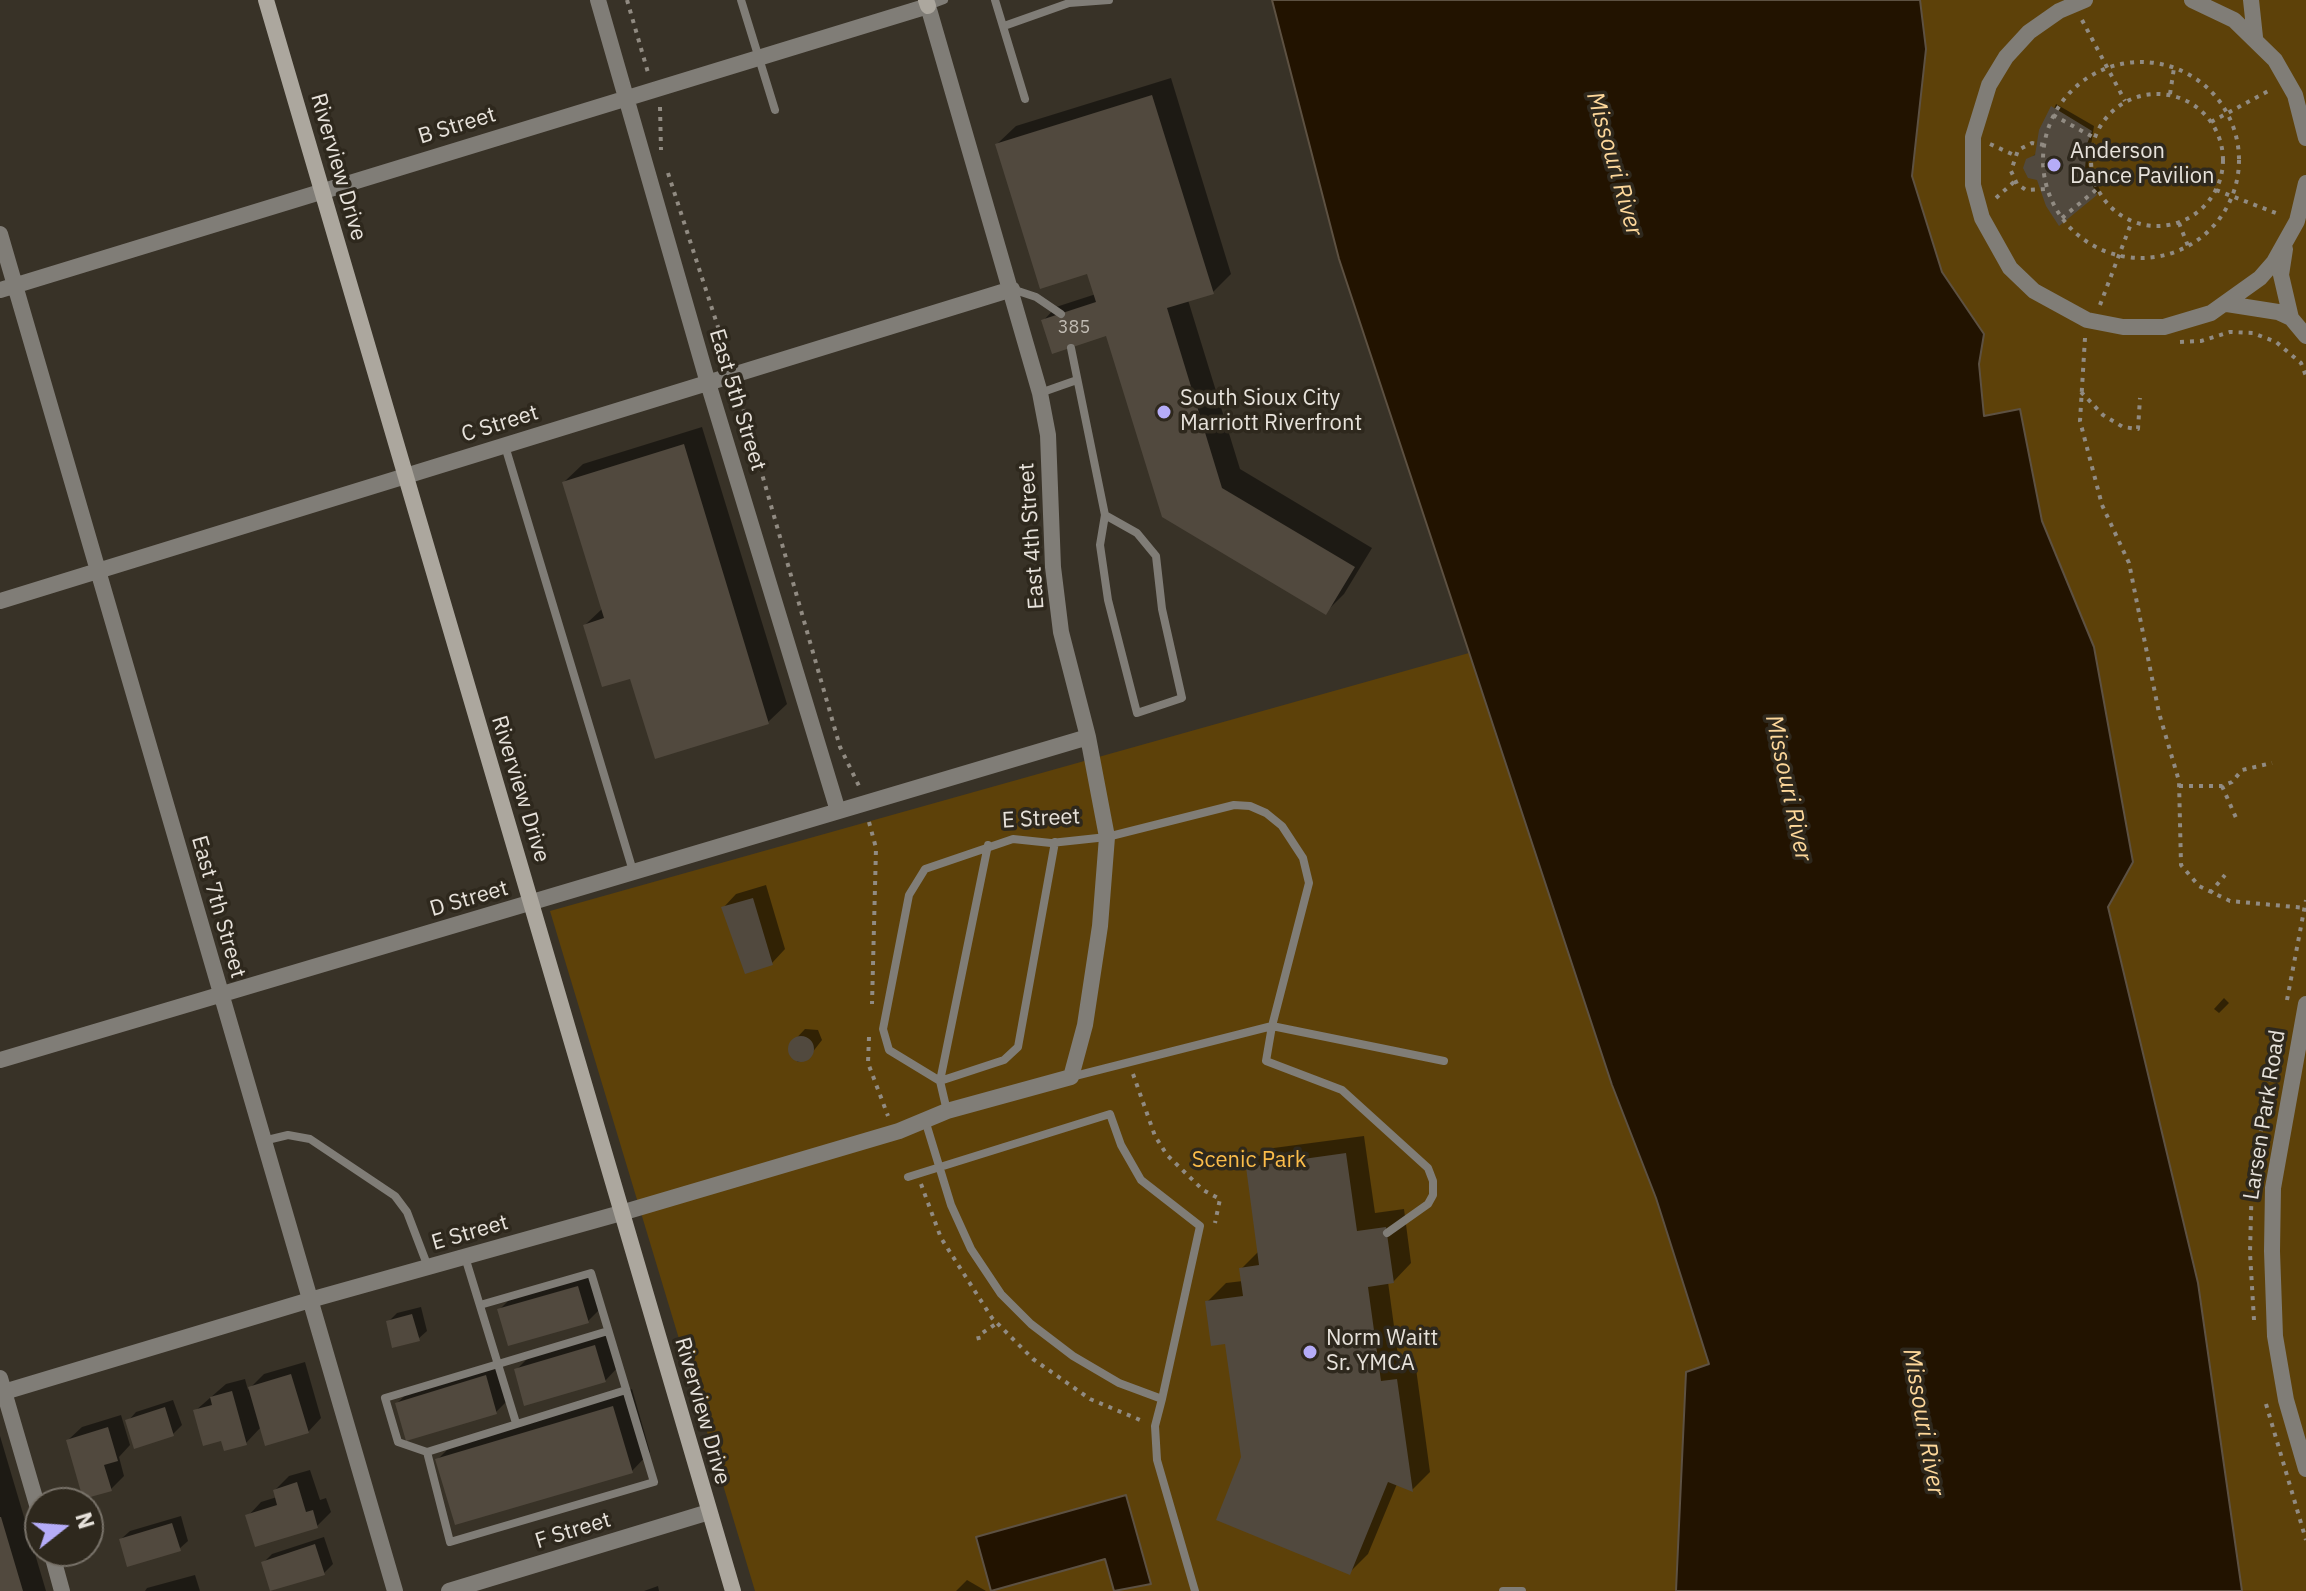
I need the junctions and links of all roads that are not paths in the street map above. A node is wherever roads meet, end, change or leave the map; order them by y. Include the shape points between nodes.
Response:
1 (266, 0) edge
2 (598, 0) edge
3 (741, 0) edge
4 (944, 0) edge
5 (995, 0) edge
6 (1109, 0) edge
7 (2192, 0) edge
8 (2251, 0) edge
9 (2080, 2) edge
10 (927, 3) edge
11 (1004, 26) junction
12 (2255, 37) junction
13 (759, 59) junction
14 (627, 99) junction
15 (1025, 99) dead end
16 (775, 110) dead end
17 (2306, 138) edge
18 (2306, 183) edge
19 (322, 189) junction
20 (0, 234) edge
21 (2287, 242) junction
22 (8, 288) edge
23 (1012, 289) junction
24 (2227, 304) junction
25 (1061, 314) dead end
26 (2291, 318) junction
27 (2306, 336) edge
28 (1071, 348) dead end
29 (1077, 380) junction
30 (708, 383) junction
31 (1040, 393) junction
32 (505, 446) junction
33 (403, 476) junction
34 (1105, 515) junction
35 (99, 572) junction
36 (0, 601) edge
37 (1088, 737) junction
38 (838, 811) junction
39 (1107, 837) junction
40 (1055, 842) junction
41 (988, 845) junction
42 (633, 871) junction
43 (531, 904) junction
44 (220, 995) junction
45 (2306, 1004) edge
46 (1272, 1026) junction
47 (0, 1060) edge
48 (1444, 1061) dead end
49 (1071, 1077) junction
50 (940, 1081) junction
51 (947, 1111) junction
52 (925, 1119) junction
53 (263, 1141) junction
54 (939, 1166) junction
55 (913, 1176) road end
56 (621, 1213) junction
57 (1387, 1233) dead end
58 (465, 1257) junction
59 (428, 1267) junction
60 (310, 1300) junction
61 (480, 1305) junction
62 (608, 1331) junction
63 (498, 1363) junction
64 (2, 1385) edge
65 (626, 1390) junction
66 (1162, 1399) junction
67 (516, 1423) junction
68 (427, 1452) junction
69 (2306, 1469) edge
70 (32, 1487) edge
71 (709, 1512) junction
72 (55, 1567) edge
73 (62, 1591) edge
74 (395, 1591) edge
75 (449, 1591) edge
76 (733, 1591) edge
77 (1195, 1591) edge
78 (1503, 1591) edge
79 (1522, 1591) edge

1 - 19 main road, Riverview Drive
2 - 14 street, East 5th Street
3 - 13 lane
4 - 10 lane
5 - 11 lane
6 - 11 lane via 1069,3
7 - 12 street via 2234,20
8 - 12 street
9 - 24 street via 2029,32 1989,85 1973,137 1973,185 1982,218 2010,268 2091,331 2164,327
10 - 13 street, B Street
10 - 23 street, East 4th Street
11 - 15 lane
12 - 17 street via 2288,81
13 - 14 street, B Street
13 - 16 lane
14 - 19 street, B Street
14 - 30 street, East 5th Street
18 - 21 street
19 - 22 street, B Street
19 - 33 main road, Riverview Drive
20 - 22 street, East 7th Street
21 - 24 street via 2260,278
21 - 26 street via 2281,275
22 - 35 street, East 7th Street
23 - 25 lane
23 - 30 street, C Street
23 - 31 street, East 4th Street
24 - 26 street
26 - 27 street
28 - 29 lane
29 - 31 lane
29 - 34 lane
30 - 32 street, C Street
30 - 38 street, East 5th Street
31 - 37 street, East 4th Street via 1048,435 1061,632
32 - 33 street, C Street
32 - 42 lane
33 - 35 street, C Street
33 - 43 main road, Riverview Drive
34 - 34 lane via 1100,545 1108,600 1137,713 1182,698 1156,556 1137,533
35 - 36 street, C Street
35 - 44 street, East 7th Street
37 - 38 street, D Street
37 - 39 street, East 4th Street
38 - 42 street, D Street
39 - 40 lane, E Street
39 - 46 lane, E Street via 1234,805 1250,806 1282,826 1303,858 1309,883
39 - 49 street, East 4th Street via 1100,926
40 - 41 lane, E Street via 1013,839
40 - 50 lane via 1018,1047 1004,1060
41 - 50 lane
41 - 50 lane, E Street via 925,869 909,895 888,991 883,1029 889,1050
42 - 43 street, D Street
43 - 44 street, D Street
43 - 56 main road, Riverview Drive
44 - 47 street, D Street
44 - 53 street, East 7th Street
45 - 69 street, Larsen Park Road via 2273,1188 2272,1251 2275,1336
46 - 48 lane
46 - 49 lane
46 - 57 lane, E Street via 1266,1061 1342,1090 1428,1168 1433,1181 1428,1204
49 - 51 street, E Street
50 - 51 lane
51 - 52 street, E Street
52 - 54 lane
52 - 56 street, E Street
53 - 59 lane via 288,1135 310,1139 395,1196 407,1212
53 - 60 street, East 7th Street
54 - 55 lane
54 - 66 lane via 971,1249 1001,1294 1073,1356 1119,1383
54 - 66 lane via 1110,1114 1141,1180 1200,1226
56 - 58 street, E Street
56 - 71 main road, Riverview Drive
58 - 59 street, E Street
58 - 61 lane
59 - 60 street, E Street
60 - 64 street, E Street
60 - 74 street, East 7th Street
61 - 62 lane via 591,1273
61 - 63 lane
62 - 63 lane
62 - 65 lane
63 - 67 lane
63 - 68 lane via 385,1398 398,1442
64 - 70 street
65 - 67 lane
65 - 68 lane via 654,1482 450,1542
66 - 77 lane via 1155,1426 1157,1460
67 - 68 lane
71 - 75 street, F Street
71 - 76 main road, Riverview Drive
72 - 73 street
78 - 79 lane

